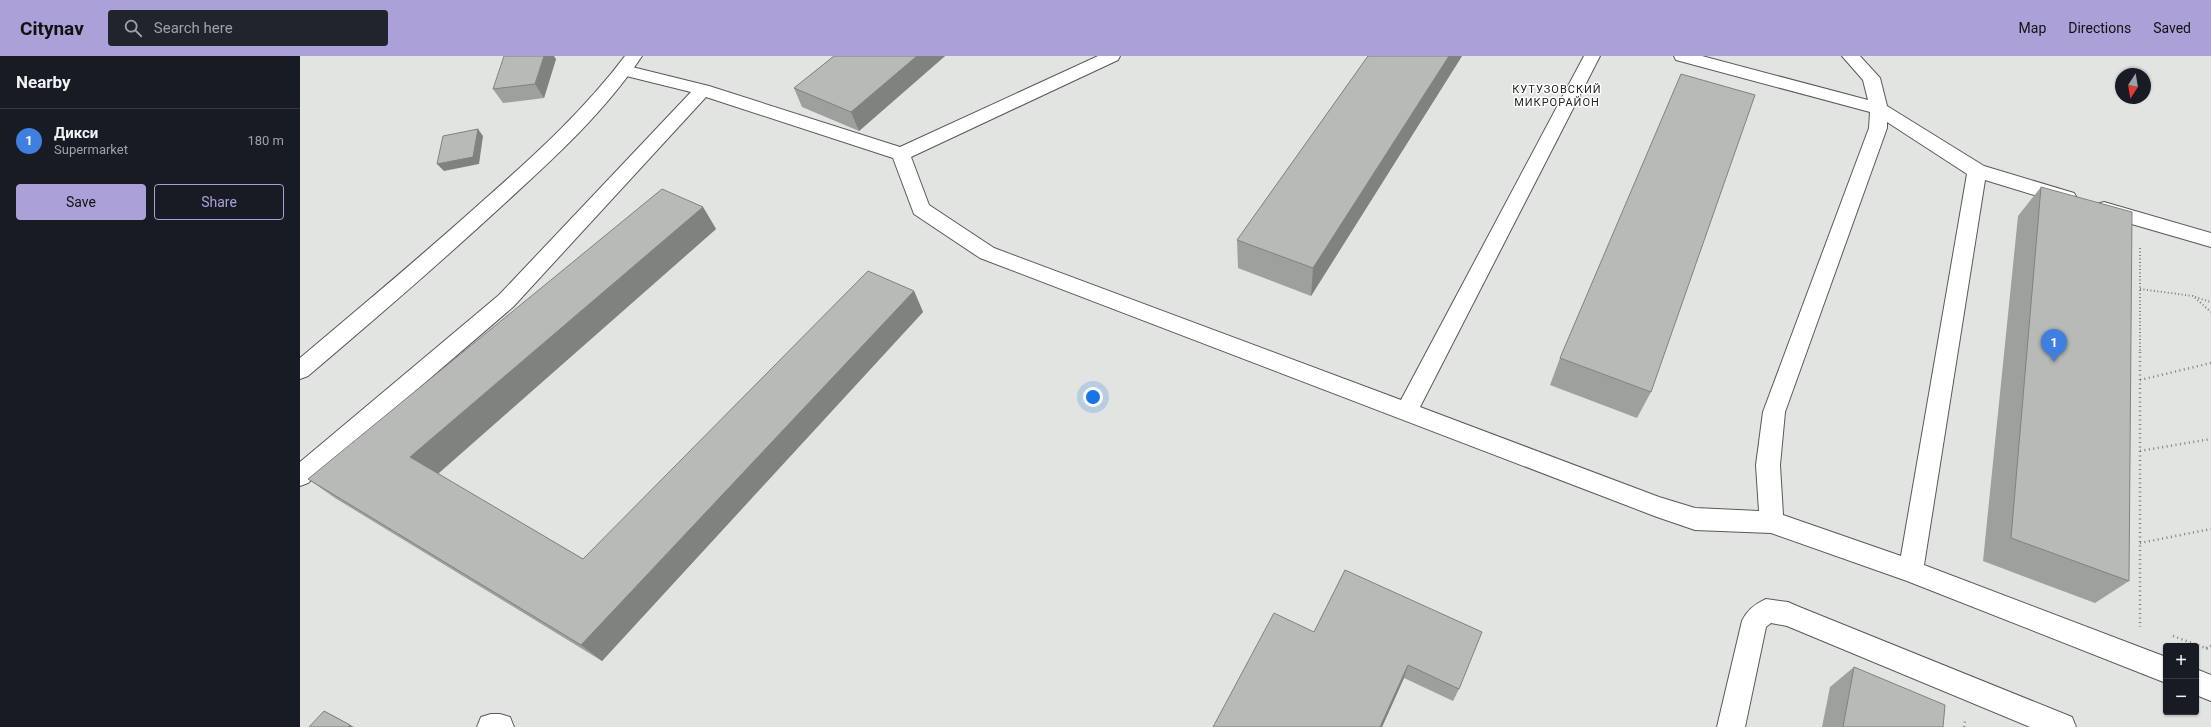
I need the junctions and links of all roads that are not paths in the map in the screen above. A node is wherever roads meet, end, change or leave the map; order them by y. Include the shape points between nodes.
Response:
1 (1112, 56) edge
2 (1592, 56) edge
3 (1682, 56) edge
4 (1850, 56) edge
5 (629, 63) edge
6 (703, 90) junction
7 (1879, 109) junction
8 (901, 154) junction
9 (1977, 171) junction
10 (2211, 240) edge
11 (300, 370) edge
12 (1406, 412) junction
13 (300, 476) edge
14 (1771, 522) junction
15 (1911, 571) junction
16 (2163, 669) edge
17 (2199, 683) edge
18 (2211, 688) edge
19 (491, 727) edge
20 (500, 727) edge
21 (1731, 727) edge
22 (2062, 727) edge

1 - 8 main road
2 - 12 main road
3 - 7 main road
4 - 7 main road via 1871,78
5 - 6 main road
5 - 11 main road via 583,119 537,164 444,248
6 - 8 main road
6 - 13 main road via 506,301
7 - 9 main road
7 - 14 main road via 1878,128 1774,412 1768,465
8 - 12 main road via 921,210 987,253
9 - 10 main road
9 - 15 main road
12 - 14 main road via 1695,519
14 - 15 main road
15 - 16 main road
17 - 18 main road
19 - 20 main road
21 - 22 main road via 1755,621 1766,611 1788,614

